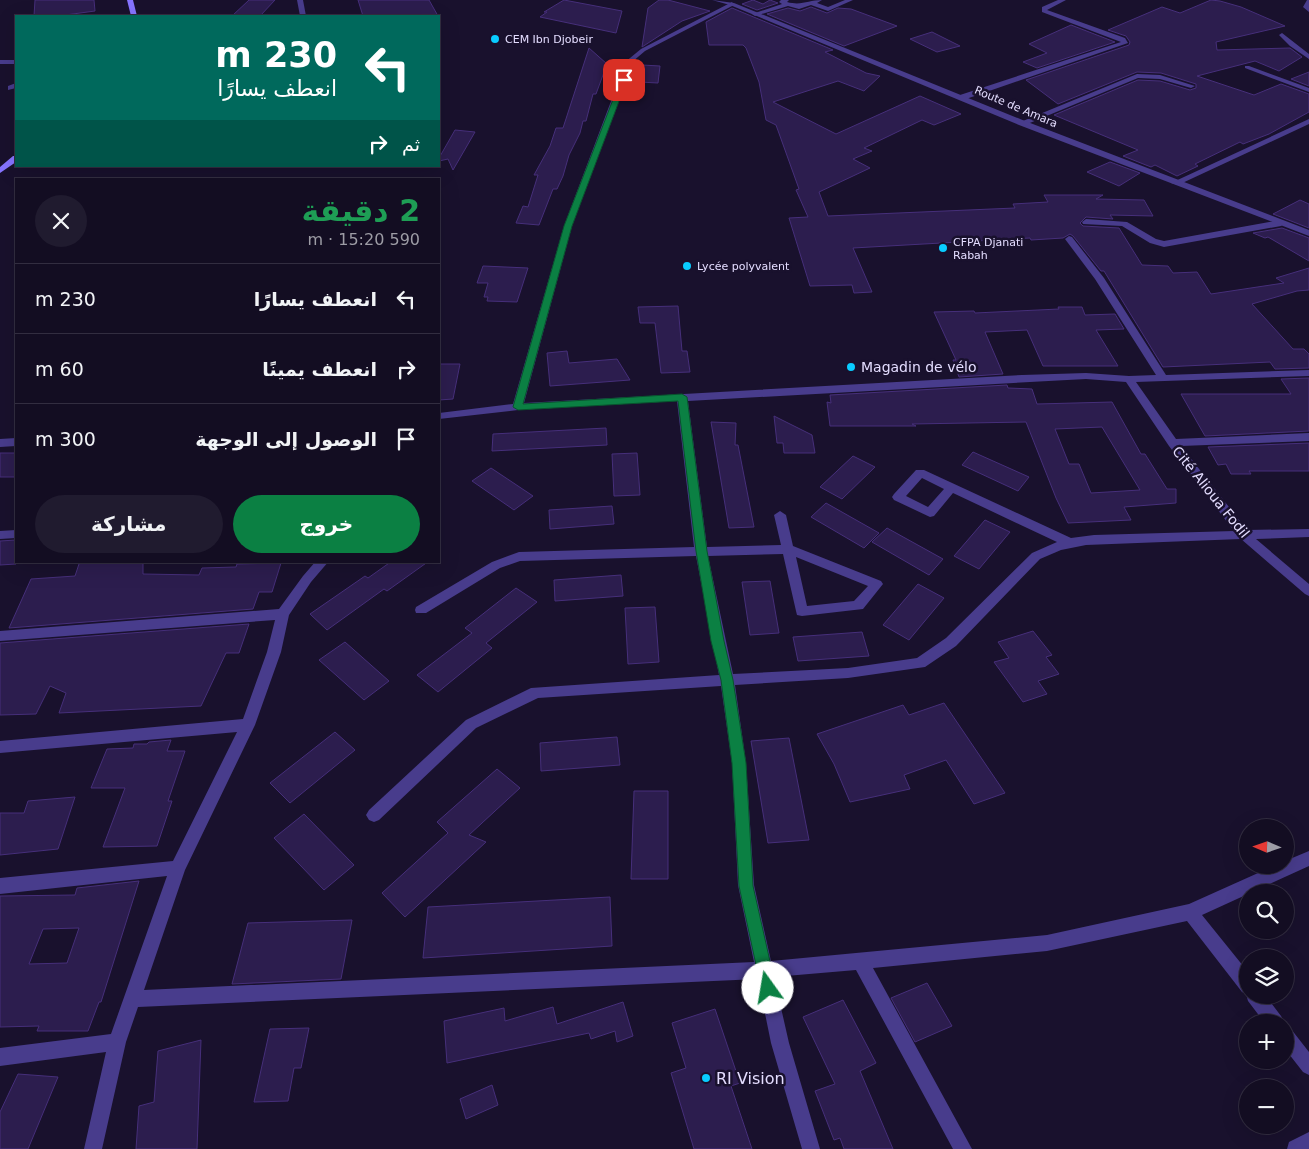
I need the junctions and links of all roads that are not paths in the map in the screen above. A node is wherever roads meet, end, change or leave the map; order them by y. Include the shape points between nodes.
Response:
1 (130, 0) edge
2 (300, 0) edge
3 (714, 0) edge
4 (850, 0) edge
5 (1063, 0) edge
6 (814, 1) edge
7 (1309, 1) edge
8 (787, 2) edge
9 (732, 4) junction
10 (1309, 10) edge
11 (755, 14) junction
12 (134, 15) edge
13 (303, 15) edge
14 (1282, 35) dead end
15 (1309, 57) edge
16 (0, 62) edge
17 (15, 62) edge
18 (1247, 67) dead end
19 (1192, 86) dead end
20 (1309, 90) edge
21 (963, 97) junction
22 (1309, 121) edge
23 (1022, 122) junction
24 (15, 159) edge
25 (0, 172) edge
26 (1175, 183) junction
27 (1086, 222) dead end
28 (1281, 223) junction
29 (1309, 234) edge
30 (1069, 239) dead end
31 (1309, 373) edge
32 (1163, 378) junction
33 (1129, 379) junction
34 (682, 397) junction
35 (518, 407) junction
36 (454, 415) junction
37 (440, 416) edge
38 (440, 424) edge
39 (1309, 437) edge
40 (15, 442) edge
41 (0, 443) edge
42 (1173, 443) junction
43 (951, 488) dead end
44 (780, 515) dead end
45 (1309, 533) edge
46 (15, 534) edge
47 (1243, 534) junction
48 (0, 535) edge
49 (1068, 542) junction
50 (788, 548) junction
51 (702, 551) junction
52 (321, 563) edge
53 (1309, 591) edge
54 (421, 610) dead end
55 (283, 614) junction
56 (0, 636) edge
57 (727, 680) junction
58 (248, 725) junction
59 (0, 747) edge
60 (374, 815) dead end
61 (1309, 858) edge
62 (178, 868) junction
63 (0, 886) edge
64 (1190, 912) junction
65 (860, 961) junction
66 (764, 970) junction
67 (1239, 975) edge
68 (132, 999) junction
69 (1261, 1004) edge
70 (1269, 1014) edge
71 (117, 1042) junction
72 (1294, 1047) edge
73 (0, 1057) edge
74 (1309, 1066) edge
75 (1309, 1141) edge
76 (93, 1149) edge
77 (811, 1149) edge
78 (963, 1149) edge
79 (1296, 1149) edge

1 - 12 main road
2 - 13 street
3 - 9 street, Route de Amara
4 - 6 street via 828,9
5 - 21 street via 1044,8 1044,11 1123,39 1125,43
6 - 8 street via 799,8
7 - 10 street via 1306,7
8 - 11 street
9 - 11 street, Route de Amara
9 - 35 street via 643,50 622,67 624,80 568,226
11 - 21 street, Route de Amara
14 - 15 street
16 - 17 street
18 - 20 street
19 - 23 street via 1137,76
21 - 23 street, Route de Amara
22 - 26 street
23 - 26 street, Route de Amara
24 - 25 main road
26 - 28 street, Route de Amara
27 - 28 street via 1124,224 1164,244
28 - 29 street, Route de Amara
30 - 32 street via 1099,278
31 - 32 street
32 - 33 street
33 - 34 street via 1054,376
33 - 42 street, Cité Alioua Fodil
34 - 35 street
34 - 51 street
35 - 36 street
36 - 37 street
36 - 38 street
39 - 42 street
40 - 41 street
42 - 47 street, Cité Alioua Fodil
43 - 49 street
44 - 50 street
45 - 47 street
46 - 48 street
47 - 49 street
47 - 53 street, Cité Alioua Fodil
49 - 57 street via 1036,556 951,642 920,663 848,673
50 - 50 street via 841,570 877,584 858,606 802,611
50 - 51 street
51 - 54 street via 519,558 496,565
51 - 57 street
52 - 55 street
55 - 56 street
55 - 58 street via 274,652
57 - 60 street via 536,692 471,724
57 - 66 street via 739,763 746,886
58 - 59 street
58 - 62 street
61 - 64 street
62 - 63 street
62 - 68 street
64 - 65 street via 1047,943
64 - 67 street
65 - 66 street
65 - 78 street
66 - 68 street
66 - 77 street via 780,1043
68 - 71 street
69 - 70 street
71 - 73 street
71 - 76 street
72 - 74 street
75 - 79 street

